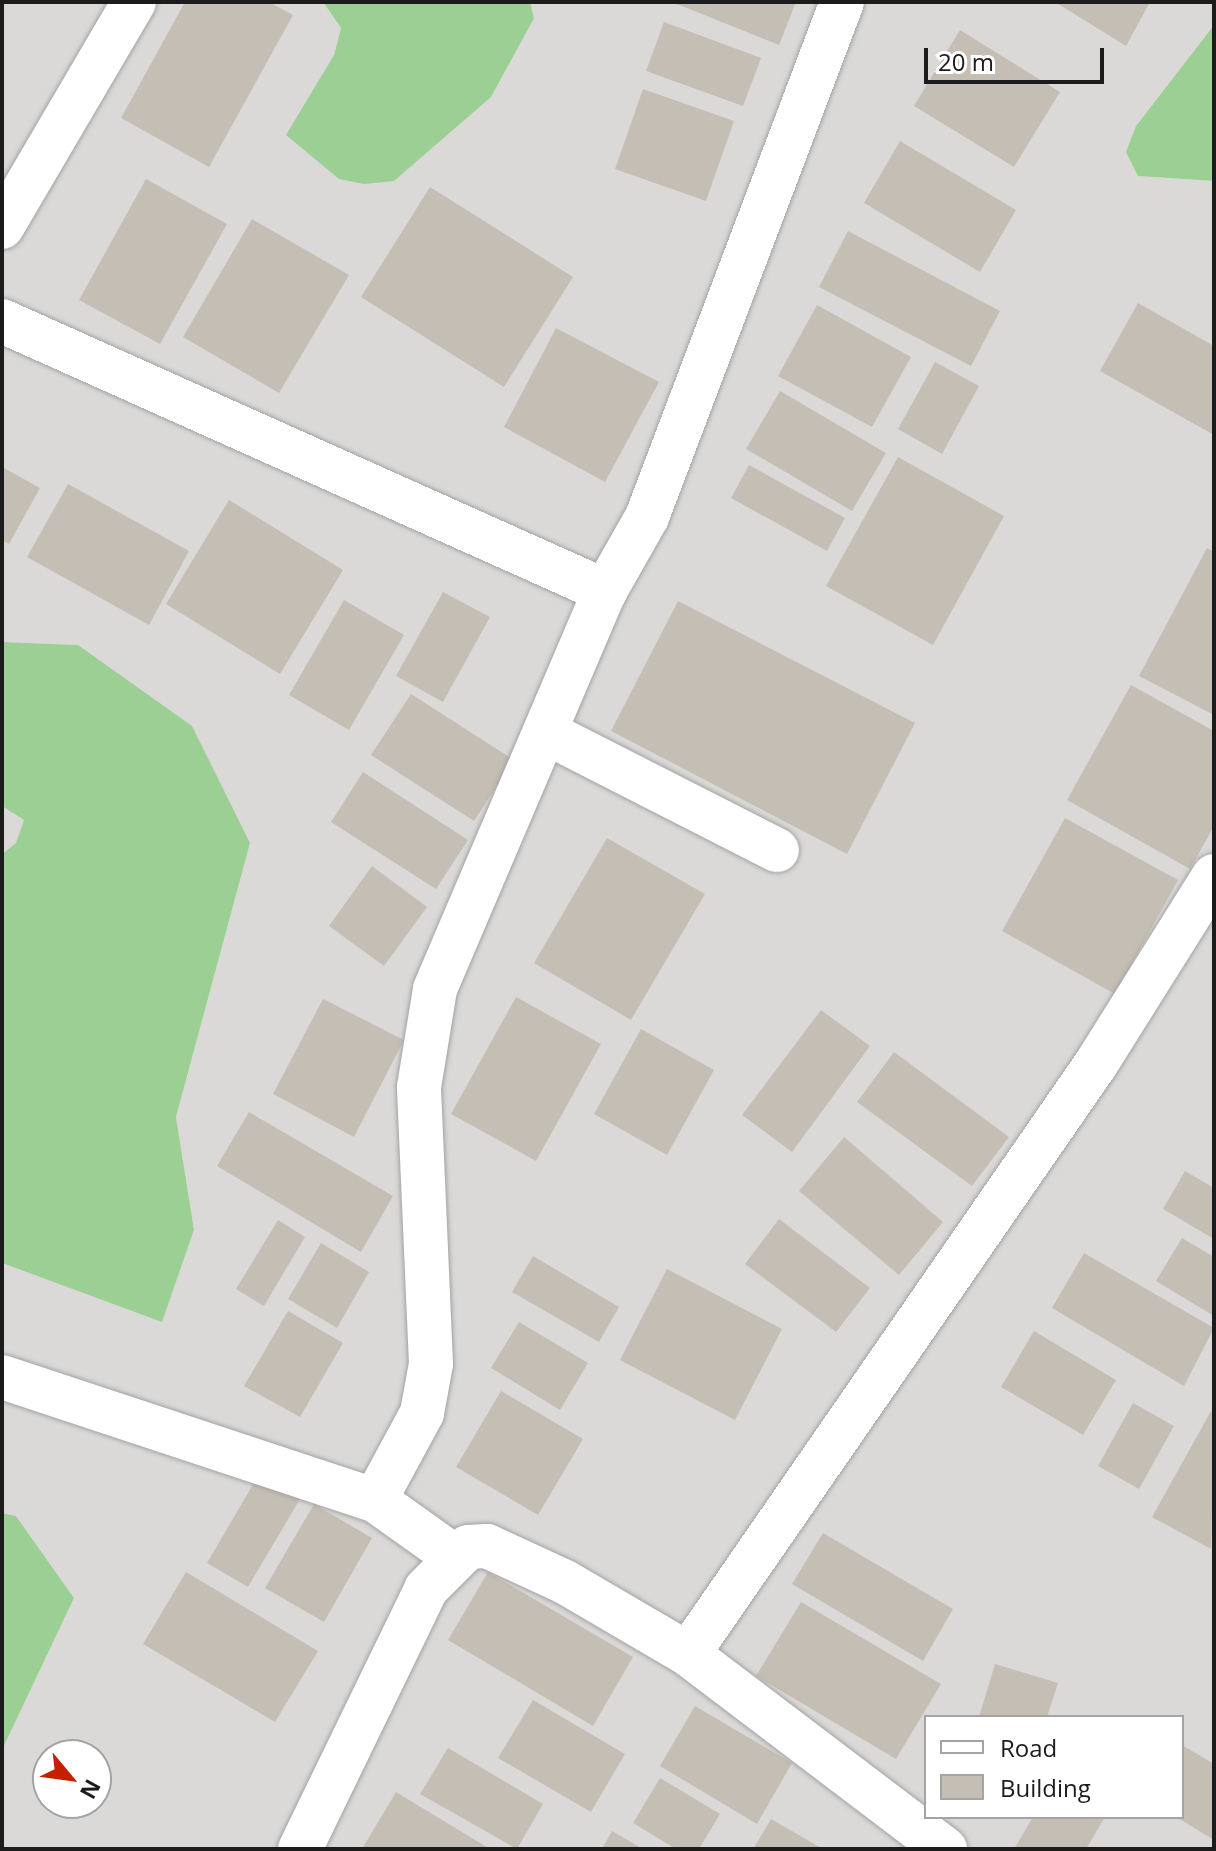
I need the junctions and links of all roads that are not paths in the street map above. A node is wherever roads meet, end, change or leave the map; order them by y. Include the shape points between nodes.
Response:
1 (134, 2) edge
2 (842, 2) edge
3 (2, 227) edge
4 (2, 321) edge
5 (605, 591) junction
6 (547, 733) junction
7 (777, 850) dead end
8 (1214, 876) edge
9 (2, 1377) edge
10 (375, 1500) junction
11 (452, 1555) junction
12 (688, 1654) junction
13 (300, 1849) edge
14 (945, 1849) edge

1 - 3 street
2 - 5 street via 647,517
4 - 5 street
5 - 6 street
6 - 7 street
6 - 10 street via 425,1020 419,1087 431,1364 422,1413
8 - 12 street via 1096,1064
9 - 10 street
10 - 11 street
11 - 12 street via 487,1546 565,1582
11 - 13 street via 426,1589
12 - 14 street

